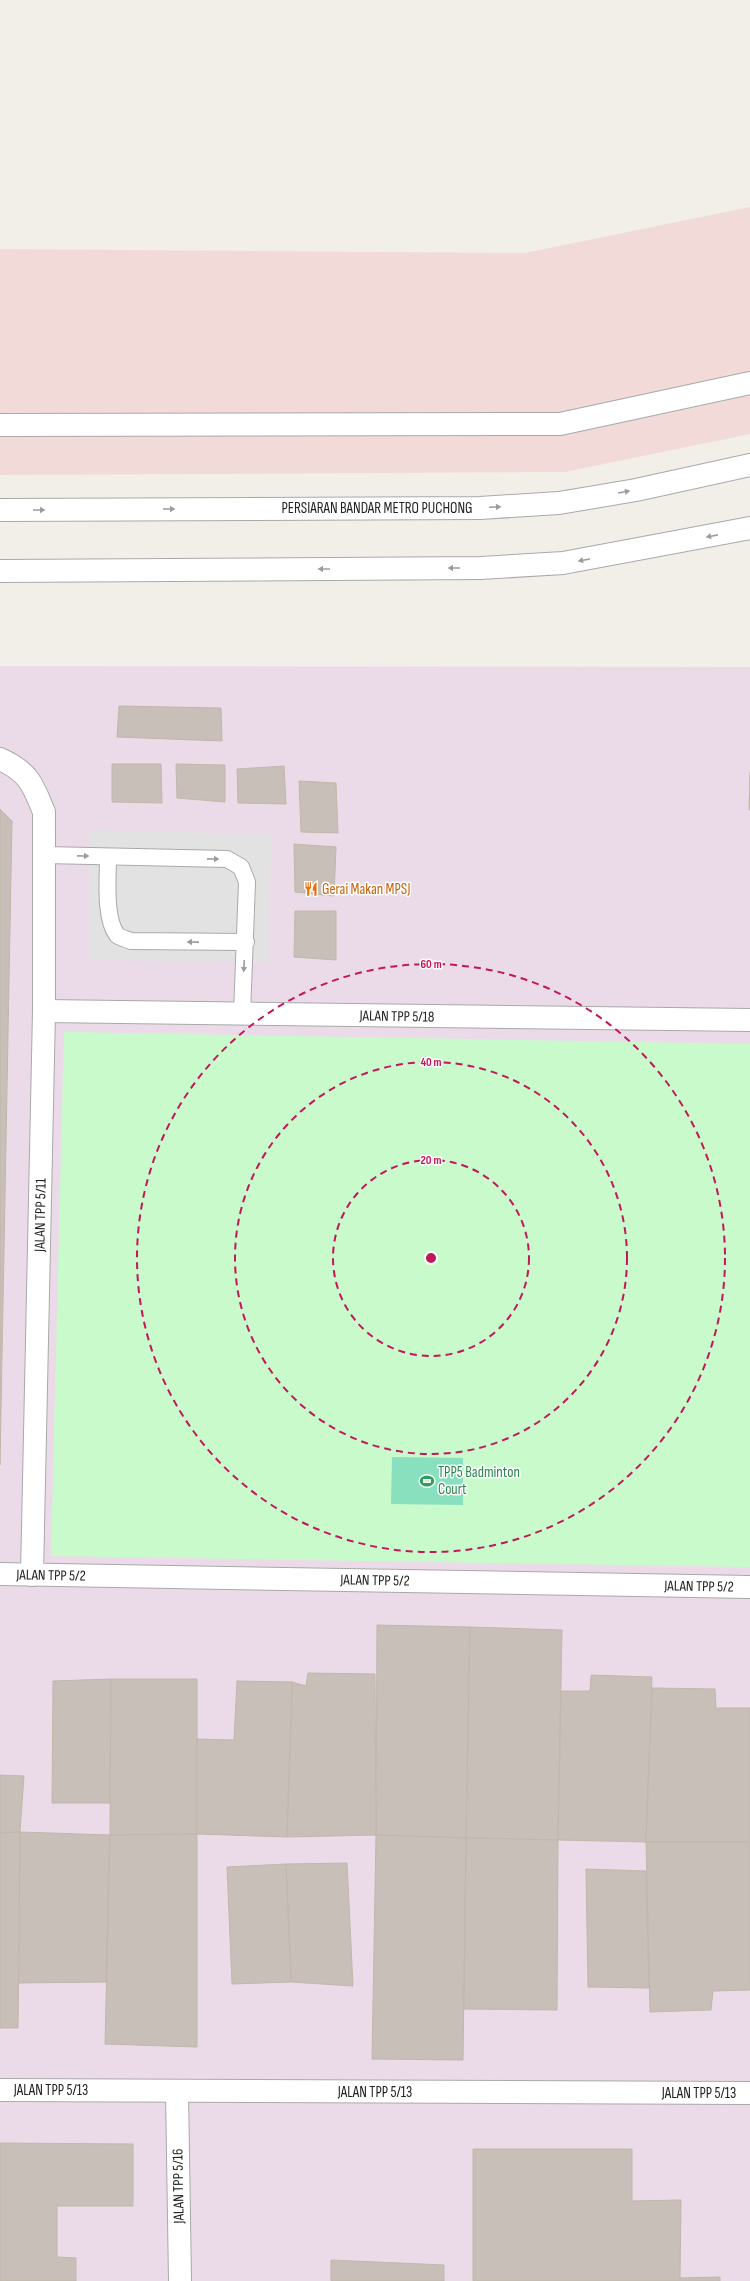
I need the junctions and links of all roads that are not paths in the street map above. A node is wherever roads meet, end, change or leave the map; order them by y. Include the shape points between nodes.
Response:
1 (750, 383) edge
2 (0, 425) edge
3 (750, 465) edge
4 (0, 510) edge
5 (750, 528) edge
6 (0, 571) edge
7 (0, 759) edge
8 (44, 855) junction
9 (108, 857) junction
10 (246, 942) junction
11 (44, 1010) junction
12 (242, 1014) junction
13 (750, 1020) edge
14 (0, 1574) edge
15 (32, 1575) junction
16 (750, 1586) edge
17 (0, 2090) edge
18 (177, 2091) junction
19 (750, 2093) edge
20 (180, 2281) edge

1 - 2 street via 560,424
4 -> 3 street, PERSIARAN BANDAR METRO PUCHONG via 480,508 559,503 636,490
5 -> 6 street via 563,563 481,568
7 - 8 street, JALAN TPP 5/11 via 12,764 32,783 44,812
8 -> 9 lane
8 - 11 street, JALAN TPP 5/11
10 -> 9 lane via 131,941 118,936 111,924
9 -> 10 lane via 227,859 241,867 247,882
10 -> 12 lane
11 - 12 street, JALAN TPP 5/18
11 - 15 street, JALAN TPP 5/11
12 - 13 street, JALAN TPP 5/18
14 - 15 street, JALAN TPP 5/2
15 - 16 street, JALAN TPP 5/2
17 - 18 street, JALAN TPP 5/13
18 - 19 street, JALAN TPP 5/13
18 - 20 street, JALAN TPP 5/16

